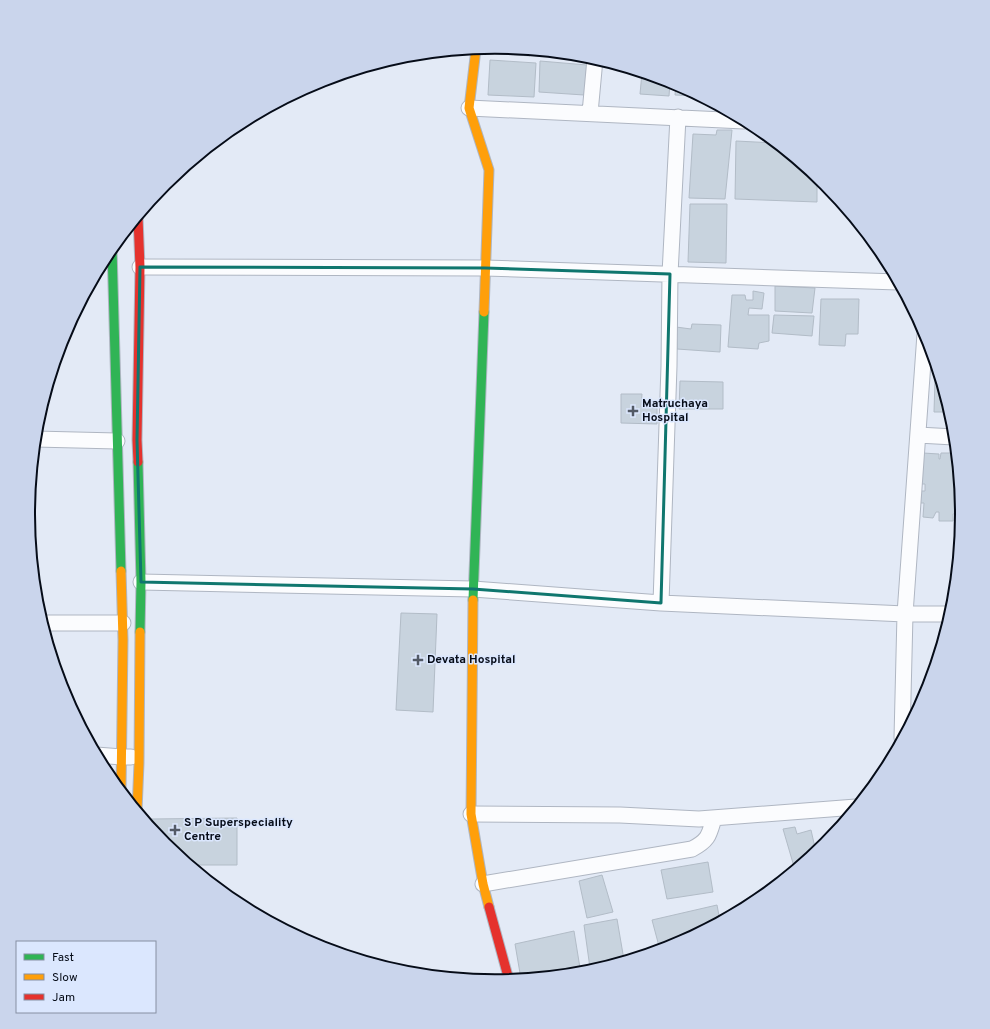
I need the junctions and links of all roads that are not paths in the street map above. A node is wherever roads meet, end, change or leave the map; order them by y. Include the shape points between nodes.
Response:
1 (475, 55) edge
2 (594, 65) edge
3 (469, 108) junction
4 (590, 113) junction
5 (678, 117) junction
6 (731, 119) edge
7 (138, 224) edge
8 (112, 260) edge
9 (140, 267) junction
10 (485, 268) junction
11 (670, 274) junction
12 (892, 282) edge
13 (924, 349) edge
14 (918, 435) junction
15 (948, 437) edge
16 (42, 439) edge
17 (117, 441) junction
18 (131, 582) junction
19 (473, 589) junction
20 (661, 603) junction
21 (905, 614) junction
22 (944, 614) edge
23 (48, 623) edge
24 (123, 623) junction
25 (902, 728) edge
26 (104, 756) edge
27 (122, 757) junction
28 (139, 757) junction
29 (121, 782) edge
30 (137, 804) edge
31 (850, 807) edge
32 (471, 814) junction
33 (714, 818) junction
34 (483, 884) junction
35 (507, 974) edge

1 - 3 main road
2 - 4 street
3 - 4 street
3 - 10 main road via 489,170
4 - 5 street
5 - 6 street
5 - 11 street
7 - 9 main road
8 - 17 main road
9 - 10 street
9 - 18 main road
10 - 11 street
10 - 19 main road
11 - 12 street
11 - 20 street
13 - 14 street
14 - 15 street
14 - 21 street
16 - 17 street
17 - 18 main road
18 - 19 street
18 - 24 main road
18 - 28 main road
19 - 20 street
19 - 32 main road
20 - 21 street
21 - 22 street
21 - 25 street
23 - 24 street
24 - 27 main road
26 - 27 street
27 - 28 street
27 - 29 main road
28 - 30 main road
31 - 33 street
32 - 33 street
32 - 34 main road
33 - 34 street via 709,835 692,849
34 - 35 main road

